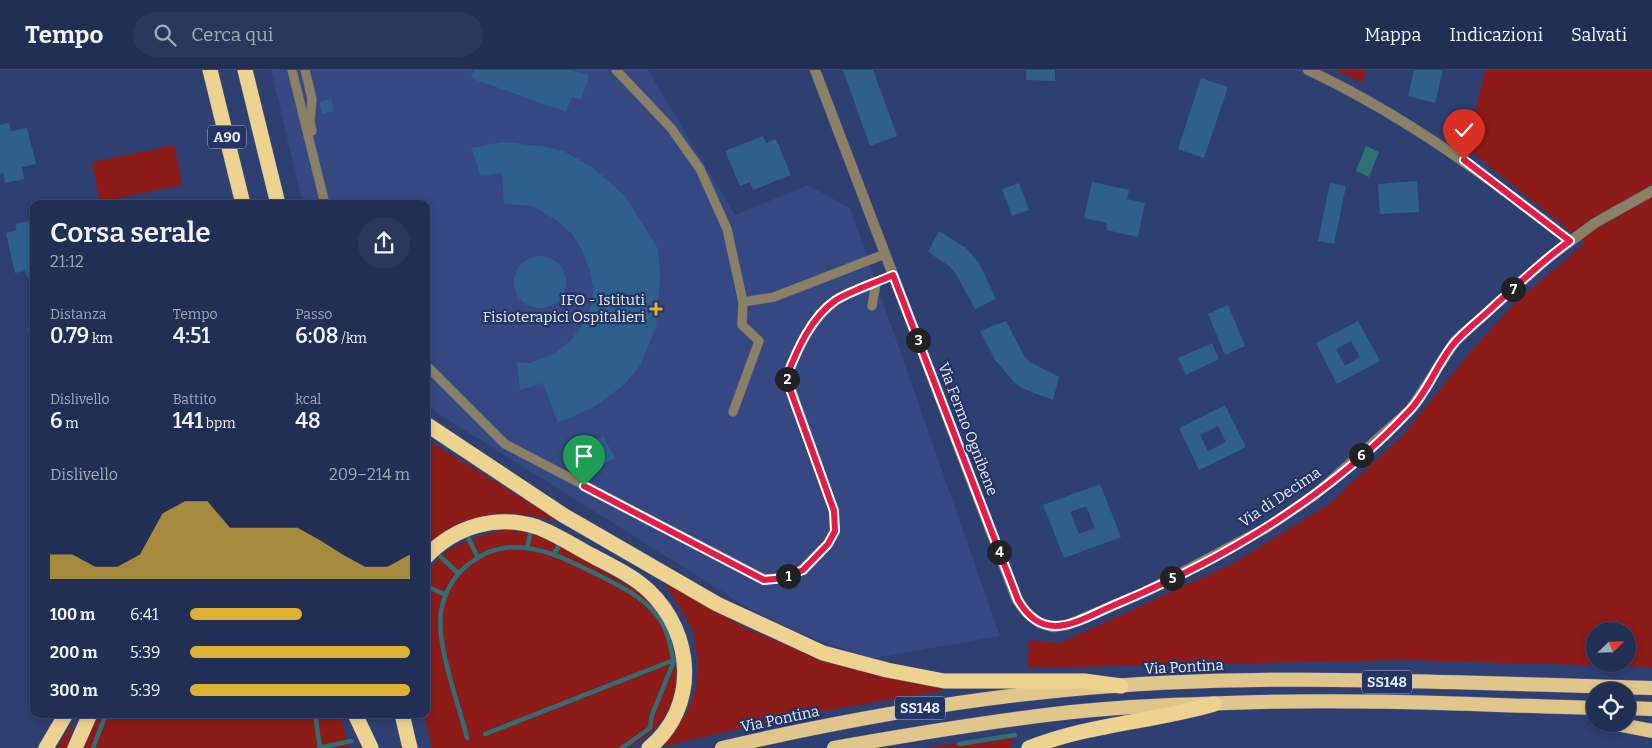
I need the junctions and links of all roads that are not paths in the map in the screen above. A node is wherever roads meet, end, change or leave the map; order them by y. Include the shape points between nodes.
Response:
1 (210, 70) edge
2 (245, 70) edge
3 (292, 70) edge
4 (305, 70) edge
5 (616, 70) edge
6 (815, 70) edge
7 (1308, 70) edge
8 (220, 111) junction
9 (1652, 191) edge
10 (231, 200) edge
11 (242, 200) edge
12 (277, 200) edge
13 (324, 200) edge
14 (329, 200) edge
15 (1570, 241) junction
16 (885, 254) junction
17 (893, 275) junction
18 (876, 283) junction
19 (743, 302) junction
20 (872, 306) dead end
21 (430, 369) edge
22 (733, 412) dead end
23 (430, 427) edge
24 (430, 553) edge
25 (1040, 623) joint
26 (1121, 686) junction
27 (1652, 688) edge
28 (1214, 704) junction
29 (1554, 707) junction
30 (1586, 708) edge
31 (1636, 708) edge
32 (1652, 709) edge
33 (1586, 716) edge
34 (64, 718) edge
35 (88, 718) edge
36 (357, 718) edge
37 (368, 718) edge
38 (404, 718) edge
39 (1636, 728) edge
40 (1652, 731) edge
41 (409, 742) edge
42 (46, 748) edge
43 (75, 748) edge
44 (373, 748) edge
45 (648, 748) edge
46 (722, 748) edge
47 (834, 748) edge
48 (1029, 748) edge

1 - 8 highway, A90
2 - 12 highway, A90
3 - 13 lane
4 - 14 lane via 312,98 310,122
5 - 19 lane via 671,128 700,169 727,229
6 - 16 street, Via Fermo Ognibene
7 - 15 street via 1430,137
8 - 10 highway
8 - 11 highway, A90
9 - 15 street, Via di Decima
15 - 25 street, Via di Decima via 1456,341 1411,409 1316,494 1266,528 1144,592 1067,625 1053,628
16 - 17 street, Via Fermo Ognibene
16 - 19 lane via 774,297
17 - 18 lane
17 - 25 street, Via Fermo Ognibene via 1018,600 1026,612
18 - 20 lane
18 - 21 lane via 836,300 816,320 794,357 786,378 834,511 835,531 828,544 803,570 784,578 764,580 505,444
19 - 22 lane via 742,325 759,341
23 - 26 highway via 563,515 716,604 823,653 944,681 1084,681
24 - 45 highway via 442,542 466,529 498,522 522,523 550,533 627,575 649,591 667,612 679,638 686,680 675,716
26 - 27 highway, Via Pontina / SS148 via 1291,681
26 - 46 highway, Via Pontina / SS148 via 1010,696 900,711
28 - 29 highway, SS148 via 1315,702
28 - 47 highway, SS148 via 1055,714
28 - 48 highway via 1170,716 1082,731
29 - 30 highway, SS148
29 - 33 highway
31 - 32 highway
34 - 42 highway
35 - 43 highway
36 - 44 highway
37 - 44 highway
38 - 41 highway
39 - 40 highway

